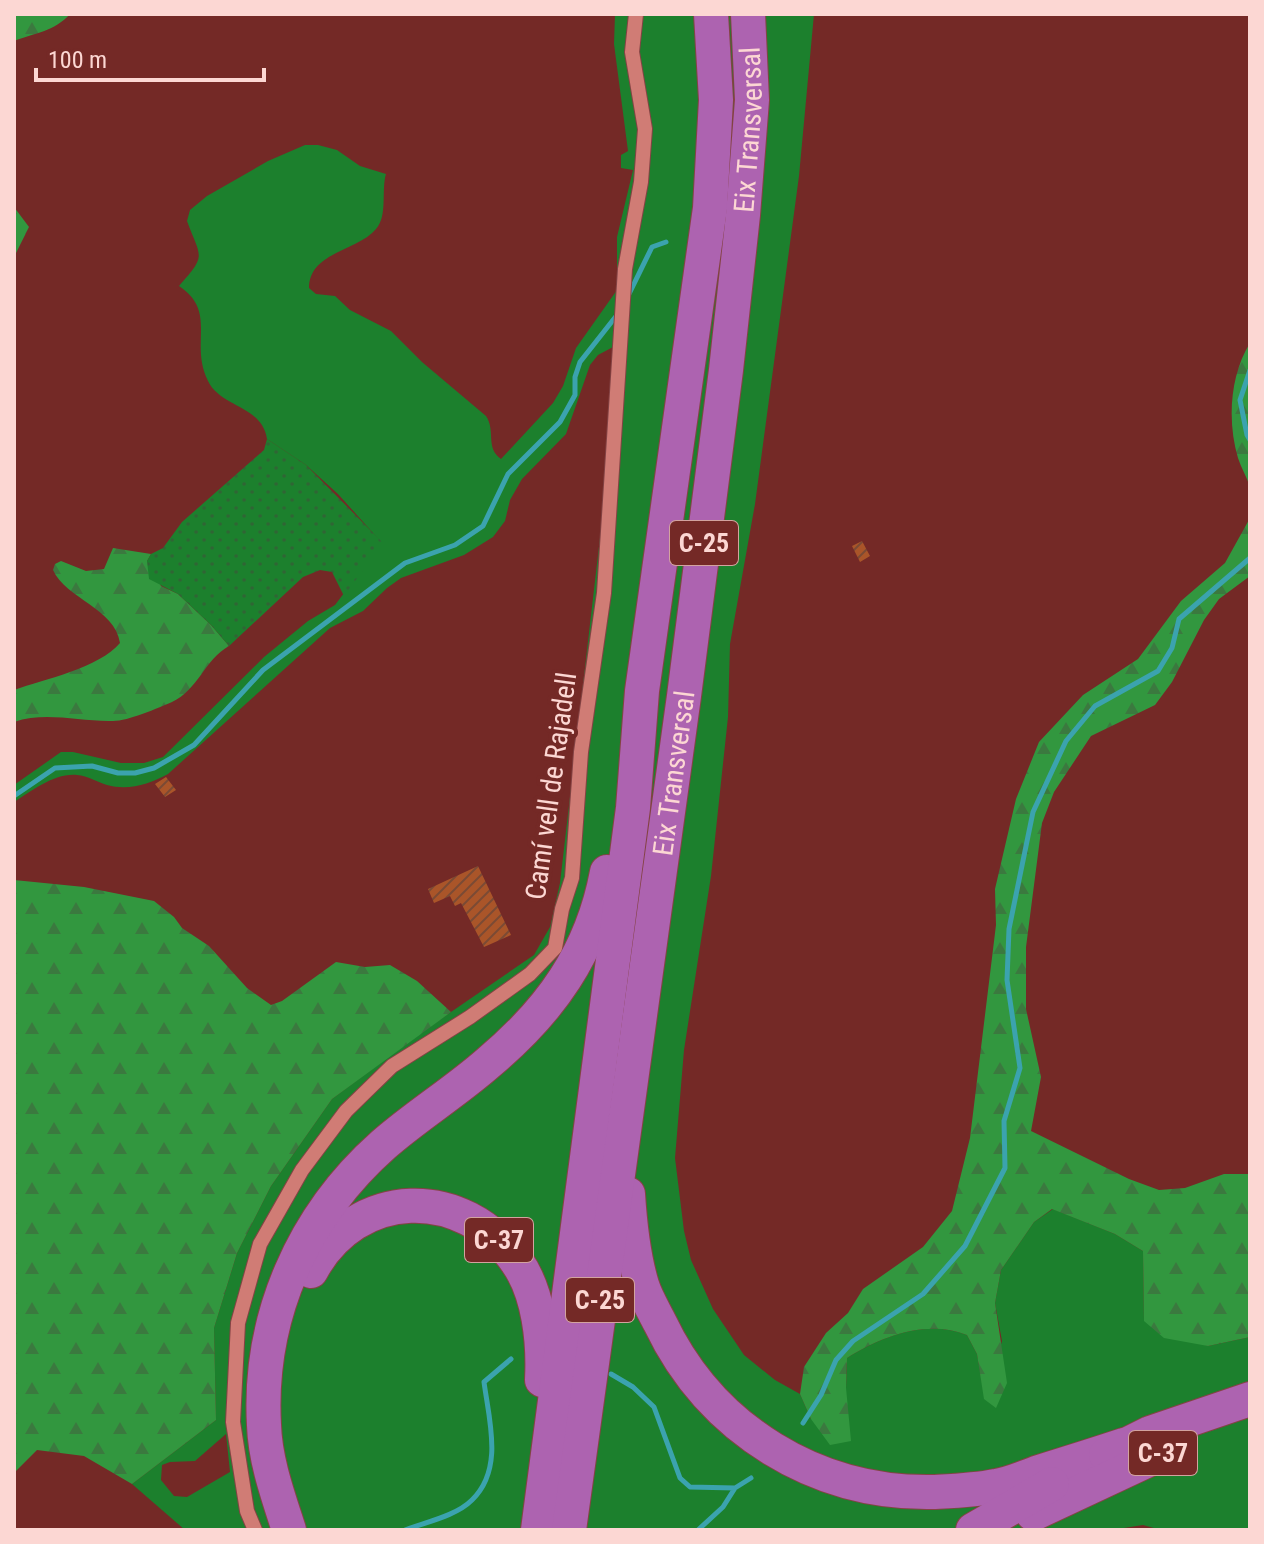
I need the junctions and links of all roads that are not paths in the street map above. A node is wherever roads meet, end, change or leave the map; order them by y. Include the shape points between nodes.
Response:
1 (636, 14) edge
2 (711, 14) edge
3 (748, 14) edge
4 (642, 691) junction
5 (632, 1071) junction
6 (1250, 1399) edge
7 (1250, 1422) edge
8 (1124, 1445) junction
9 (546, 1472) junction
10 (1079, 1491) junction
11 (255, 1530) edge
12 (289, 1530) edge
13 (306, 1530) edge
14 (538, 1530) edge
15 (569, 1530) edge
16 (973, 1530) edge
17 (1001, 1530) edge
18 (1021, 1530) edge

1 - 11 street, Camí vell de Rajadell via 632,52 645,129 641,182 625,269 604,593 581,752 572,878 555,948 530,974 392,1066 346,1111 302,1170 260,1244 238,1323 233,1422 247,1511
2 - 4 highway, Eix Transversal / C-25 via 716,100 710,208
3 - 5 highway, Eix Transversal / C-25 via 752,100 726,370
4 - 9 highway, Eix Transversal / C-25 via 633,808
4 - 12 highway via 604,885 570,974 488,1064 382,1146 354,1176 327,1206 284,1284 264,1373 264,1427
5 - 8 highway, C-37 via 629,1215 643,1287 688,1372 717,1408 751,1435 784,1457 852,1484 894,1491 996,1486
5 - 15 highway, Eix Transversal / C-25
6 - 8 highway, C-37
7 - 10 highway, C-37
8 - 16 highway, C-37
9 - 13 highway, C-37 via 539,1435 543,1361 528,1282 492,1232 465,1215 408,1204 376,1213 321,1251 289,1327 280,1426
9 - 14 highway, Eix Transversal / C-25
10 - 17 highway, C-37
10 - 18 highway

